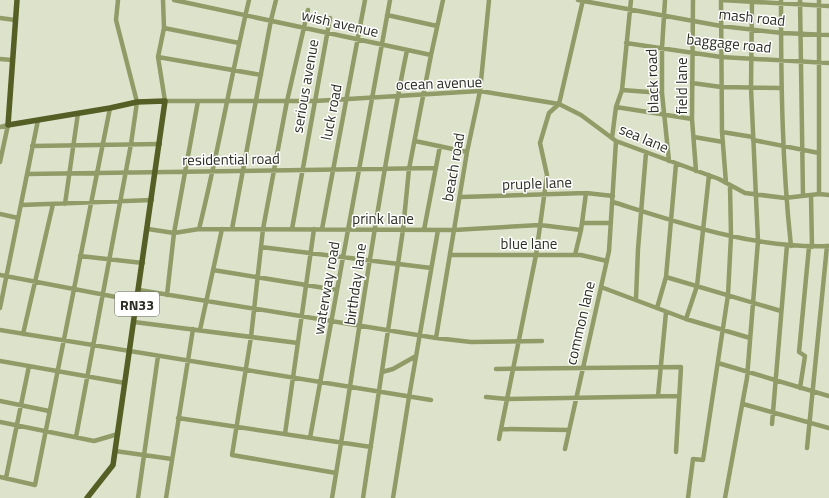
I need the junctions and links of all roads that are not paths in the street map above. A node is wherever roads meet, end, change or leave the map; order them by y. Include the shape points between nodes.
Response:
1 (17, 0) edge
2 (118, 0) edge
3 (163, 0) edge
4 (174, 0) edge
5 (249, 0) edge
6 (276, 0) edge
7 (365, 0) edge
8 (389, 0) edge
9 (443, 0) edge
10 (489, 0) edge
11 (582, 0) edge
12 (631, 0) edge
13 (665, 0) edge
14 (693, 0) edge
15 (721, 0) edge
16 (752, 1) edge
17 (192, 2) edge
18 (781, 2) edge
19 (800, 2) edge
20 (819, 3) edge
21 (829, 6) edge
22 (308, 10) dead end
23 (631, 10) junction
24 (246, 15) junction
25 (388, 15) junction
26 (665, 17) junction
27 (0, 18) edge
28 (330, 18) dead end
29 (15, 20) junction
30 (271, 20) junction
31 (693, 22) junction
32 (437, 26) junction
33 (721, 26) junction
34 (303, 27) junction
35 (164, 28) junction
36 (752, 30) junction
37 (327, 32) junction
38 (782, 33) junction
39 (801, 34) junction
40 (820, 35) junction
41 (829, 35) edge
42 (357, 38) junction
43 (239, 43) junction
44 (626, 43) junction
45 (382, 44) junction
46 (662, 48) junction
47 (407, 50) junction
48 (692, 52) junction
49 (430, 55) junction
50 (158, 57) junction
51 (721, 57) junction
52 (0, 59) edge
53 (752, 59) junction
54 (12, 60) junction
55 (781, 60) junction
56 (801, 62) junction
57 (819, 62) junction
58 (829, 63) edge
59 (232, 70) junction
60 (261, 75) junction
61 (692, 83) junction
62 (721, 87) junction
63 (751, 88) junction
64 (781, 88) junction
65 (622, 90) junction
66 (480, 91) junction
67 (662, 93) junction
68 (424, 95) junction
69 (398, 96) junction
70 (372, 98) junction
71 (345, 100) junction
72 (165, 101) junction
73 (198, 101) junction
74 (226, 101) junction
75 (256, 101) junction
76 (287, 101) junction
77 (315, 101) junction
78 (137, 102) junction
79 (559, 104) junction
80 (616, 107) junction
81 (110, 108) junction
82 (78, 114) junction
83 (666, 116) junction
84 (692, 119) junction
85 (38, 120) junction
86 (8, 125) junction
87 (0, 127) edge
88 (722, 132) junction
89 (694, 137) junction
90 (753, 138) junction
91 (415, 140) junction
92 (614, 140) junction
93 (723, 142) junction
94 (131, 144) junction
95 (160, 144) junction
96 (102, 145) junction
97 (783, 145) junction
98 (32, 146) junction
99 (73, 146) junction
100 (440, 146) junction
101 (801, 150) junction
102 (467, 152) junction
103 (646, 153) junction
104 (819, 153) junction
105 (668, 161) junction
106 (0, 162) edge
107 (676, 164) junction
108 (436, 168) junction
109 (360, 169) junction
110 (384, 169) junction
111 (410, 169) junction
112 (303, 170) junction
113 (332, 170) junction
114 (242, 171) junction
115 (274, 171) junction
116 (696, 171) junction
117 (156, 172) junction
118 (185, 172) junction
119 (213, 172) junction
120 (96, 173) junction
121 (126, 173) junction
122 (27, 174) junction
123 (69, 174) junction
124 (709, 175) junction
125 (728, 184) junction
126 (586, 193) junction
127 (543, 194) junction
128 (756, 194) junction
129 (819, 194) junction
130 (811, 195) junction
131 (829, 195) edge
132 (613, 196) junction
133 (803, 196) junction
134 (461, 197) junction
135 (785, 198) junction
136 (152, 200) junction
137 (121, 202) junction
138 (613, 202) junction
139 (90, 203) junction
140 (53, 204) junction
141 (65, 204) junction
142 (21, 205) junction
143 (641, 211) junction
144 (0, 214) edge
145 (18, 218) junction
146 (670, 220) junction
147 (582, 223) junction
148 (611, 223) junction
149 (540, 225) junction
150 (148, 229) junction
151 (199, 229) junction
152 (222, 229) junction
153 (292, 229) junction
154 (314, 229) junction
155 (322, 229) junction
156 (702, 229) junction
157 (232, 230) junction
158 (263, 230) junction
159 (348, 230) junction
160 (375, 230) junction
161 (403, 230) junction
162 (424, 230) junction
163 (438, 230) junction
164 (454, 230) junction
165 (582, 230) junction
166 (174, 233) junction
167 (731, 236) junction
168 (758, 242) junction
169 (789, 246) junction
170 (828, 246) edge
171 (261, 247) junction
172 (811, 247) junction
173 (311, 253) junction
174 (450, 255) junction
175 (536, 255) junction
176 (575, 255) junction
177 (80, 256) junction
178 (343, 257) junction
179 (110, 259) junction
180 (370, 260) junction
181 (607, 261) junction
182 (143, 263) junction
183 (398, 264) junction
184 (431, 268) junction
185 (213, 270) junction
186 (0, 275) edge
187 (7, 276) junction
188 (258, 277) junction
189 (666, 278) junction
190 (35, 282) junction
191 (306, 285) junction
192 (697, 286) junction
193 (601, 287) junction
194 (74, 289) junction
195 (139, 290) junction
196 (337, 290) junction
197 (103, 295) junction
198 (166, 295) junction
199 (728, 295) junction
200 (636, 299) junction
201 (137, 301) junction
202 (206, 302) junction
203 (754, 303) junction
204 (0, 308) edge
205 (657, 308) junction
206 (254, 309) junction
207 (781, 311) junction
208 (666, 312) junction
209 (302, 317) junction
210 (686, 319) junction
211 (332, 321) junction
212 (134, 322) junction
213 (361, 326) junction
214 (193, 329) junction
215 (0, 330) edge
216 (200, 330) junction
217 (388, 330) junction
218 (722, 330) junction
219 (23, 334) junction
220 (419, 336) junction
221 (251, 337) junction
222 (436, 338) junction
223 (750, 338) junction
224 (63, 340) junction
225 (542, 341) dead end
226 (518, 342) junction
227 (298, 343) junction
228 (93, 345) junction
229 (129, 351) junction
230 (158, 356) junction
231 (416, 356) junction
232 (187, 360) junction
233 (0, 362) edge
234 (718, 363) junction
235 (29, 366) junction
236 (513, 367) junction
237 (583, 367) junction
238 (660, 367) junction
239 (496, 368) dead end
240 (245, 370) junction
241 (57, 371) junction
242 (382, 372) junction
243 (747, 372) junction
244 (88, 376) junction
245 (293, 378) junction
246 (776, 380) junction
247 (320, 382) junction
248 (125, 383) junction
249 (350, 387) junction
250 (800, 388) junction
251 (812, 391) junction
252 (379, 392) junction
253 (658, 396) junction
254 (679, 396) junction
255 (829, 396) edge
256 (408, 397) junction
257 (486, 397) dead end
258 (576, 398) junction
259 (431, 400) dead end
260 (507, 400) junction
261 (0, 401) edge
262 (743, 404) junction
263 (21, 406) junction
264 (49, 411) junction
265 (773, 413) junction
266 (178, 418) junction
267 (0, 422) edge
268 (809, 423) junction
269 (772, 424) dead end
270 (17, 426) junction
271 (236, 427) junction
272 (829, 428) edge
273 (501, 429) junction
274 (569, 430) junction
275 (45, 431) junction
276 (118, 434) junction
277 (285, 434) junction
278 (76, 438) junction
279 (310, 438) junction
280 (499, 439) dead end
281 (341, 442) junction
282 (371, 447) junction
283 (807, 448) dead end
284 (565, 449) dead end
285 (115, 451) junction
286 (676, 452) dead end
287 (144, 455) junction
288 (172, 459) junction
289 (336, 473) junction
290 (0, 477) edge
291 (6, 478) junction
292 (87, 498) edge
293 (138, 498) edge
294 (166, 498) edge
295 (332, 498) edge
296 (363, 498) edge
297 (393, 498) edge
298 (688, 498) edge
299 (725, 498) edge

1 - 29 main road
2 - 78 street via 116,20
3 - 35 street, RN33
4 - 17 street, wish avenue
5 - 24 street
6 - 30 street
7 - 42 street, luck road
8 - 25 street, waterway road
9 - 32 street
10 - 66 street, beach road
11 - 23 street, mash road
11 - 79 street
12 - 23 street, common lane
13 - 26 street, black road
14 - 31 street, field lane
15 - 16 street
15 - 33 street
16 - 18 street
16 - 36 street
17 - 24 street, wish avenue
18 - 19 street
18 - 38 street
19 - 20 street
19 - 39 street
20 - 21 street
20 - 40 street
22 - 34 street
23 - 26 street, mash road
23 - 44 street, common lane
24 - 30 street, wish avenue
24 - 43 street
25 - 32 street
25 - 45 street, waterway road
26 - 31 street, mash road
26 - 46 street, black road
27 - 29 street
28 - 37 street, serious avenue
29 - 54 main road
30 - 34 street, wish avenue
30 - 60 street
31 - 33 street, mash road
31 - 48 street, field lane
32 - 49 street
33 - 36 street, mash road
33 - 51 street
34 - 37 street, wish avenue
34 - 76 street
35 - 43 street
35 - 50 street, RN33
36 - 38 street, mash road
36 - 53 street
37 - 42 street, wish avenue
37 - 77 street, serious avenue
38 - 39 street, mash road
38 - 55 street
39 - 40 street, mash road
39 - 56 street
40 - 41 street, mash road
40 - 57 street
42 - 45 street, wish avenue
42 - 71 street, luck road
43 - 59 street
44 - 46 street, baggage road
44 - 65 street, common lane
45 - 47 street, wish avenue
45 - 70 street, waterway road
46 - 48 street, baggage road
46 - 67 street, black road
47 - 49 street, wish avenue
47 - 69 street, birthday lane
48 - 51 street, baggage road
48 - 61 street, field lane
49 - 68 street
50 - 59 street
50 - 72 street, RN33
51 - 53 street, baggage road
51 - 62 street
52 - 54 street
53 - 55 street, baggage road
53 - 63 street
54 - 86 main road
55 - 56 street, baggage road
55 - 64 street
56 - 57 street, baggage road
56 - 101 street
57 - 58 street, baggage road
57 - 104 street
59 - 60 street
59 - 74 street
60 - 75 street
61 - 62 street
61 - 84 street, field lane
62 - 63 street
62 - 88 street
63 - 64 street
63 - 90 street
64 - 97 street
65 - 67 street
65 - 80 street, common lane
66 - 68 street, ocean avenue
66 - 79 street, ocean avenue
66 - 102 street, beach road
67 - 83 street, black road
68 - 69 street, ocean avenue
68 - 91 street
69 - 70 street, ocean avenue
69 - 110 street, birthday lane
70 - 71 street, ocean avenue
70 - 109 street, waterway road
71 - 77 street, ocean avenue
71 - 113 street, luck road
72 - 73 street, ocean avenue
72 - 78 main road
72 - 95 main road, RN33
73 - 74 street, ocean avenue
73 - 118 street
74 - 75 street, ocean avenue
74 - 119 street
75 - 76 street, ocean avenue
75 - 114 street
76 - 77 street, ocean avenue
76 - 115 street
77 - 112 street, serious avenue
78 - 81 main road
78 - 94 street
79 - 92 street, sea lane via 581,115
79 - 127 street via 549,113 540,142 546,175
80 - 83 street
80 - 92 street, common lane
81 - 82 main road
81 - 96 street
82 - 85 main road
82 - 99 street
83 - 84 street
83 - 105 street, black road
84 - 89 street, field lane
85 - 86 main road
85 - 98 street
86 - 87 street
86 - 106 street
88 - 90 street
88 - 93 street
89 - 93 street
89 - 116 street, field lane
90 - 97 street
90 - 128 street
91 - 100 street
91 - 111 street
92 - 103 street, sea lane
92 - 132 street, common lane
93 - 125 street
94 - 95 street
94 - 96 street
94 - 121 street
95 - 117 main road, RN33
96 - 99 street
96 - 120 street
97 - 101 street
97 - 135 street
98 - 99 street
98 - 122 street
99 - 123 street
100 - 102 street
100 - 108 street
101 - 104 street
101 - 133 street
102 - 134 street, beach road
103 - 105 street, sea lane
103 - 143 street
104 - 129 street
105 - 107 street, sea lane
107 - 116 street, sea lane
107 - 146 street
108 - 111 street, residential road
108 - 162 street
109 - 110 street, residential road
109 - 113 street, residential road
109 - 159 street, waterway road
110 - 111 street, residential road
110 - 160 street, birthday lane
111 - 161 street
112 - 113 street, residential road
112 - 115 street, residential road
112 - 153 street, serious avenue
113 - 155 street, luck road
114 - 115 street, residential road
114 - 119 street, residential road
114 - 157 street
115 - 158 street
116 - 124 street, sea lane
117 - 118 street, residential road
117 - 121 street, residential road
117 - 136 main road, RN33
118 - 119 street, residential road
118 - 166 street
119 - 151 street
120 - 121 street, residential road
120 - 123 street, residential road
120 - 139 street
121 - 137 street
122 - 123 street, residential road
122 - 142 street
123 - 141 street
124 - 125 street, sea lane
124 - 156 street
125 - 128 street, sea lane via 745,193
125 - 167 street
126 - 127 street, pruple lane
126 - 132 street, pruple lane
126 - 147 street
127 - 134 street, pruple lane
127 - 149 street
128 - 135 street, sea lane
128 - 168 street
129 - 130 street, sea lane
129 - 131 street, sea lane
130 - 133 street, sea lane
130 - 172 street
132 - 138 street, common lane
133 - 135 street, sea lane
134 - 164 street, beach road
135 - 169 street
136 - 137 street
136 - 150 main road, RN33
137 - 139 street
137 - 179 street
138 - 143 street
138 - 148 street, common lane
139 - 141 street
139 - 177 street
140 - 141 street
140 - 142 street
140 - 190 street
142 - 145 street
143 - 146 street
143 - 200 street
144 - 145 street
145 - 187 street
146 - 156 street
146 - 189 street
147 - 148 street
147 - 165 street
148 - 181 street, common lane
149 - 164 street, prink lane
149 - 165 street, prink lane
149 - 175 street
150 - 166 street, prink lane
150 - 182 main road, RN33
151 - 152 street, prink lane
151 - 166 street, prink lane
152 - 157 street, prink lane
152 - 185 street
153 - 154 street, prink lane
153 - 158 street, prink lane
154 - 155 street, prink lane
154 - 173 street
155 - 159 street, prink lane
156 - 167 street
156 - 192 street
157 - 158 street, prink lane
158 - 171 street
159 - 160 street, prink lane
159 - 178 street, waterway road
160 - 161 street, prink lane
160 - 180 street, birthday lane
161 - 162 street, prink lane
161 - 183 street
162 - 163 street, prink lane
163 - 164 street, prink lane
163 - 184 street
164 - 174 street, beach road
165 - 176 street
166 - 198 street
167 - 168 street
167 - 199 street
168 - 169 street
168 - 203 street
169 - 172 street
169 - 207 street
170 - 172 street
170 - 251 street
171 - 173 street
171 - 188 street
172 - 250 street via 799,352 805,356
173 - 178 street
173 - 191 street
174 - 175 street, blue lane
174 - 222 street, beach road
175 - 176 street, blue lane
175 - 226 street
176 - 181 street, blue lane
177 - 179 street
177 - 194 street
178 - 180 street
178 - 196 street, waterway road
179 - 182 street
179 - 197 street
180 - 183 street
180 - 213 street, birthday lane
181 - 193 street, common lane
182 - 195 main road, RN33
183 - 184 street
183 - 217 street
184 - 220 street
185 - 188 street
185 - 202 street
186 - 187 street
187 - 190 street
187 - 204 street
188 - 191 street
188 - 206 street
189 - 192 street
189 - 205 street
190 - 194 street
190 - 219 street
191 - 196 street
191 - 209 street
192 - 199 street
192 - 210 street
193 - 200 street
193 - 237 street, common lane
194 - 197 street
194 - 224 street
195 - 198 street
195 - 201 main road, RN33
196 - 211 street, waterway road
197 - 201 street
197 - 228 street
198 - 202 street
199 - 203 street
199 - 218 street
200 - 205 street
201 - 212 main road, RN33
202 - 206 street
202 - 216 street
203 - 207 street
203 - 223 street
205 - 208 street
206 - 209 street
206 - 221 street
207 - 246 street
208 - 210 street
208 - 238 street
209 - 211 street
209 - 227 street
210 - 218 street
211 - 213 street
211 - 247 street, waterway road
212 - 214 street
212 - 229 main road, RN33
213 - 217 street
213 - 249 street, birthday lane
214 - 216 street
214 - 232 street
215 - 219 street
216 - 221 street
217 - 220 street
217 - 242 street
218 - 223 street
218 - 234 street
219 - 224 street
220 - 222 street
220 - 231 street
221 - 227 street
221 - 240 street
222 - 226 street via 471,342
223 - 243 street
224 - 228 street
224 - 241 street
225 - 226 street
226 - 236 street
227 - 245 street
228 - 229 street
228 - 244 street
229 - 230 street
229 - 248 main road, RN33
230 - 232 street
230 - 287 street
231 - 242 street
231 - 256 street
232 - 240 street
232 - 266 street
233 - 235 street
234 - 243 street
234 - 298 street via 703,460 693,459
235 - 241 street
235 - 263 street
236 - 237 street
236 - 239 street
236 - 260 street
237 - 238 street
237 - 258 street, common lane
238 - 253 street
238 - 254 street via 681,367
240 - 245 street
240 - 271 street
241 - 244 street
241 - 264 street
242 - 252 street
243 - 246 street
243 - 262 street
244 - 248 street
244 - 278 street
245 - 247 street
245 - 277 street
246 - 250 street
246 - 265 street
247 - 249 street
247 - 279 street, waterway road
248 - 276 main road, RN33
249 - 252 street
249 - 281 street, birthday lane
250 - 251 street
251 - 255 street
251 - 268 street
252 - 256 street
252 - 282 street
253 - 254 street
253 - 258 street
254 - 286 street
256 - 259 street
256 - 297 street
257 - 260 street
258 - 260 street
258 - 274 street, common lane
260 - 273 street
261 - 263 street
262 - 265 street
262 - 299 street
263 - 264 street
263 - 270 street
264 - 275 street
265 - 268 street
265 - 269 street
266 - 271 street
266 - 288 street
267 - 270 street
268 - 272 street
268 - 283 street
270 - 275 street
270 - 291 street
271 - 277 street
271 - 289 street via 232,455
273 - 274 street
273 - 280 street
274 - 284 street, common lane
275 - 278 street
275 - 291 street via 35,485
276 - 278 street via 94,441
276 - 285 main road, RN33
277 - 279 street
279 - 281 street
281 - 282 street
281 - 289 street, birthday lane
282 - 296 street
285 - 287 street
285 - 292 main road, RN33 via 113,465
287 - 288 street
287 - 293 street
288 - 294 street
289 - 295 street, birthday lane
290 - 291 street

